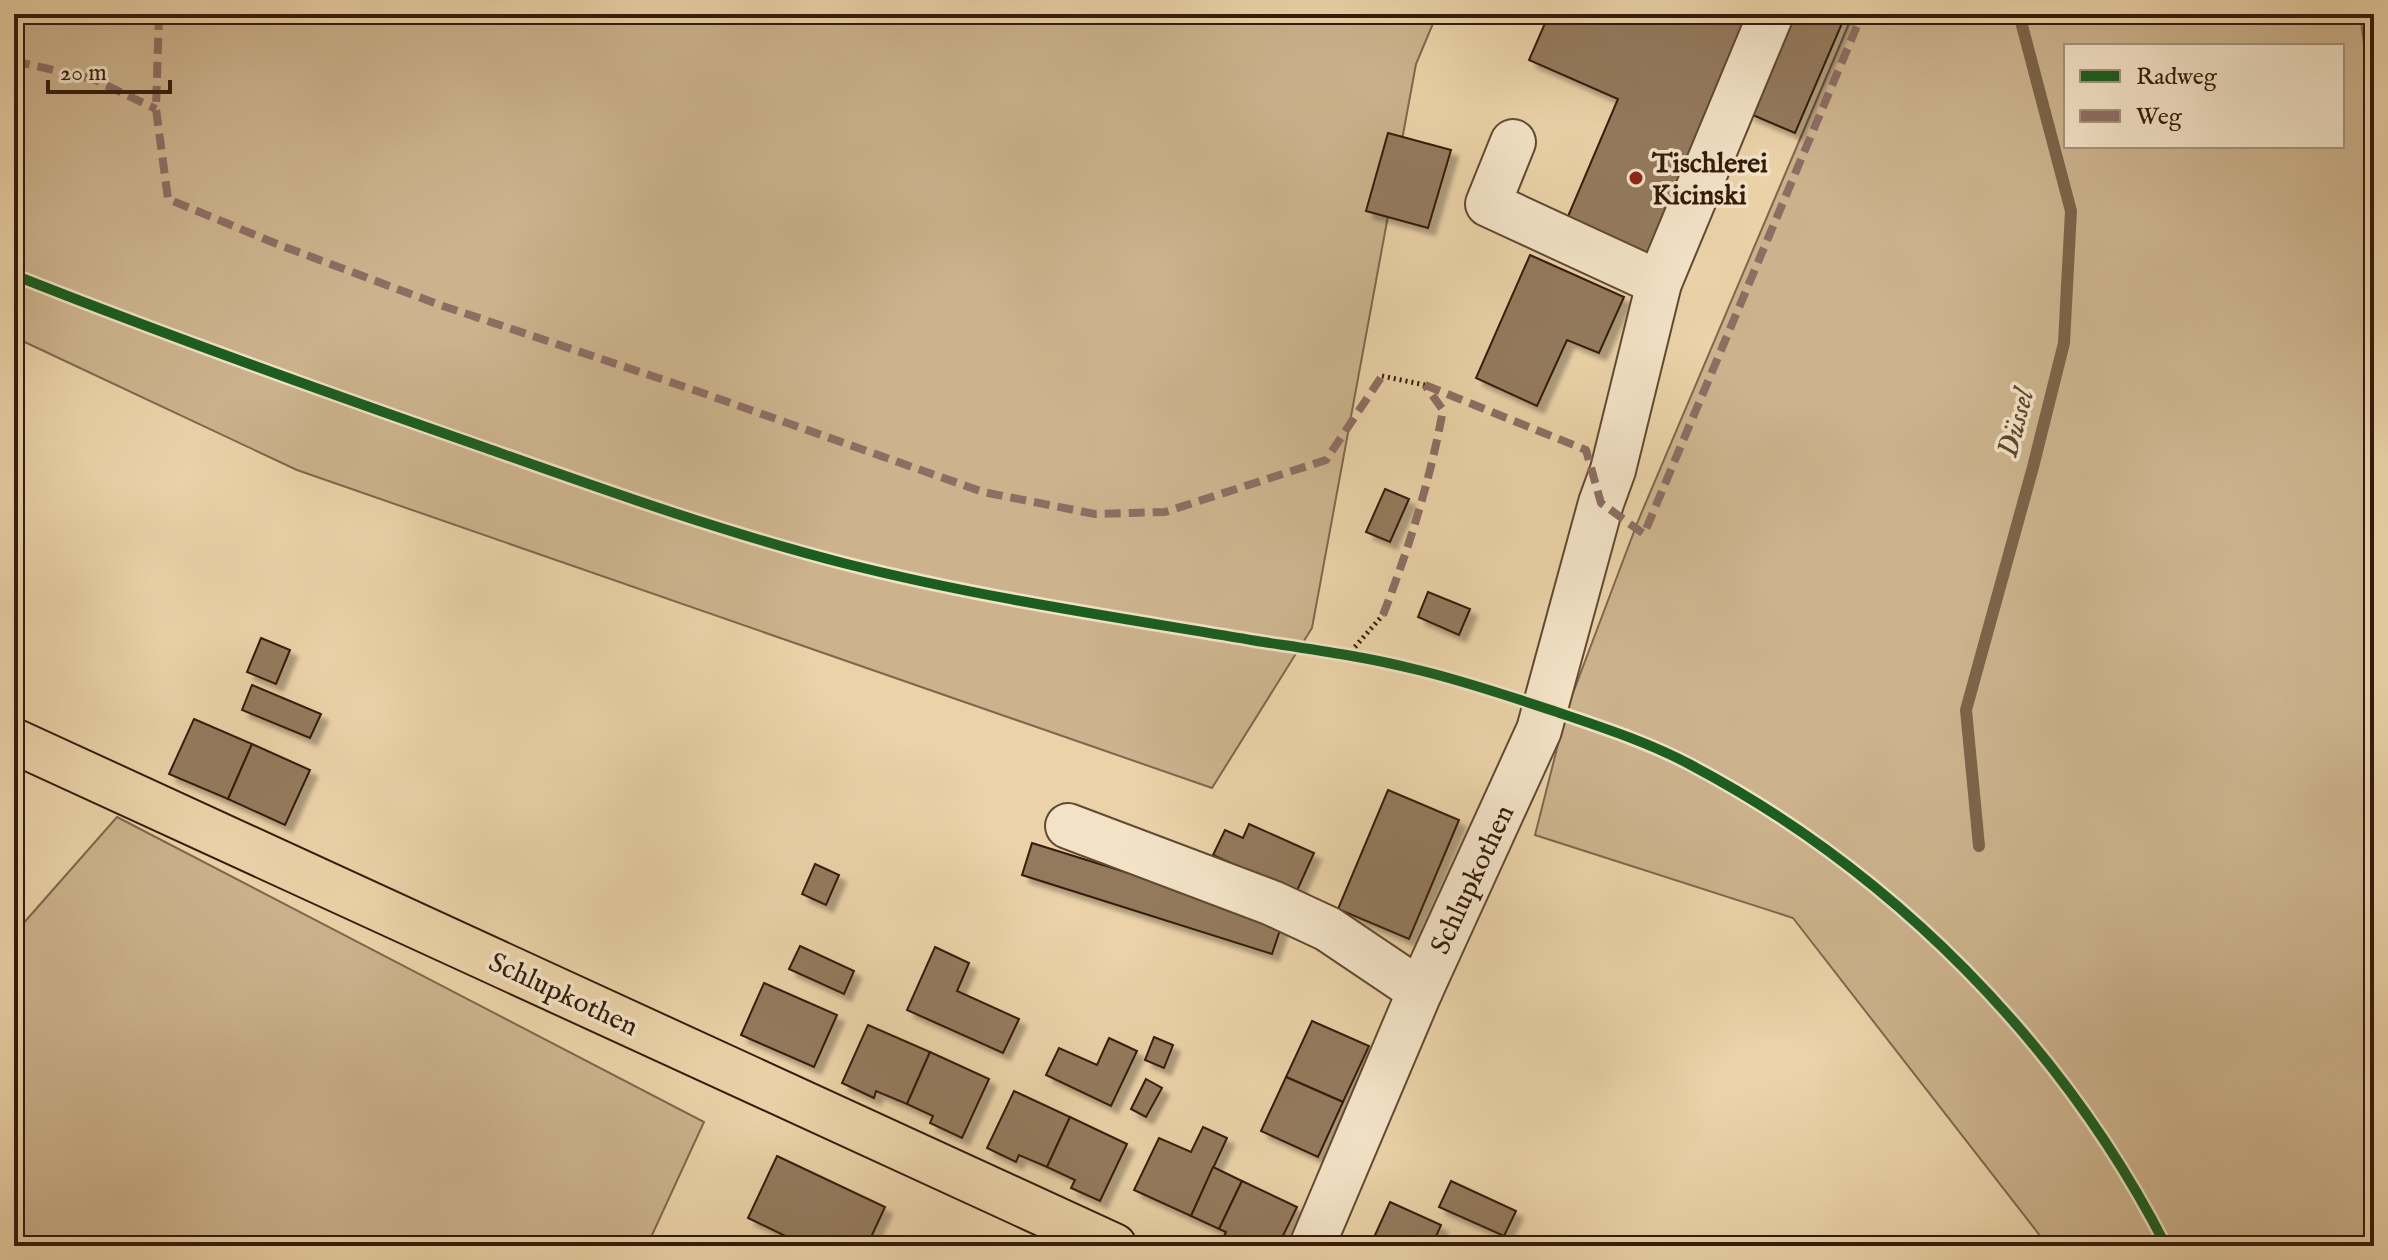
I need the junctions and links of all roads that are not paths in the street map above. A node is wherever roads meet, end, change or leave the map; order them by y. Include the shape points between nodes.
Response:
1 (1771, 14) edge
2 (1513, 142) dead end
3 (1659, 283) junction
4 (14, 741) edge
5 (1068, 826) dead end
6 (1420, 991) junction
7 (1114, 1246) edge
8 (1312, 1246) edge

1 - 3 lane, Schlupkothen
2 - 3 lane via 1488,204
3 - 6 lane, Schlupkothen via 1613,470 1539,730
4 - 7 main road, Schlupkothen
5 - 6 lane via 1328,929
6 - 8 lane, Schlupkothen

